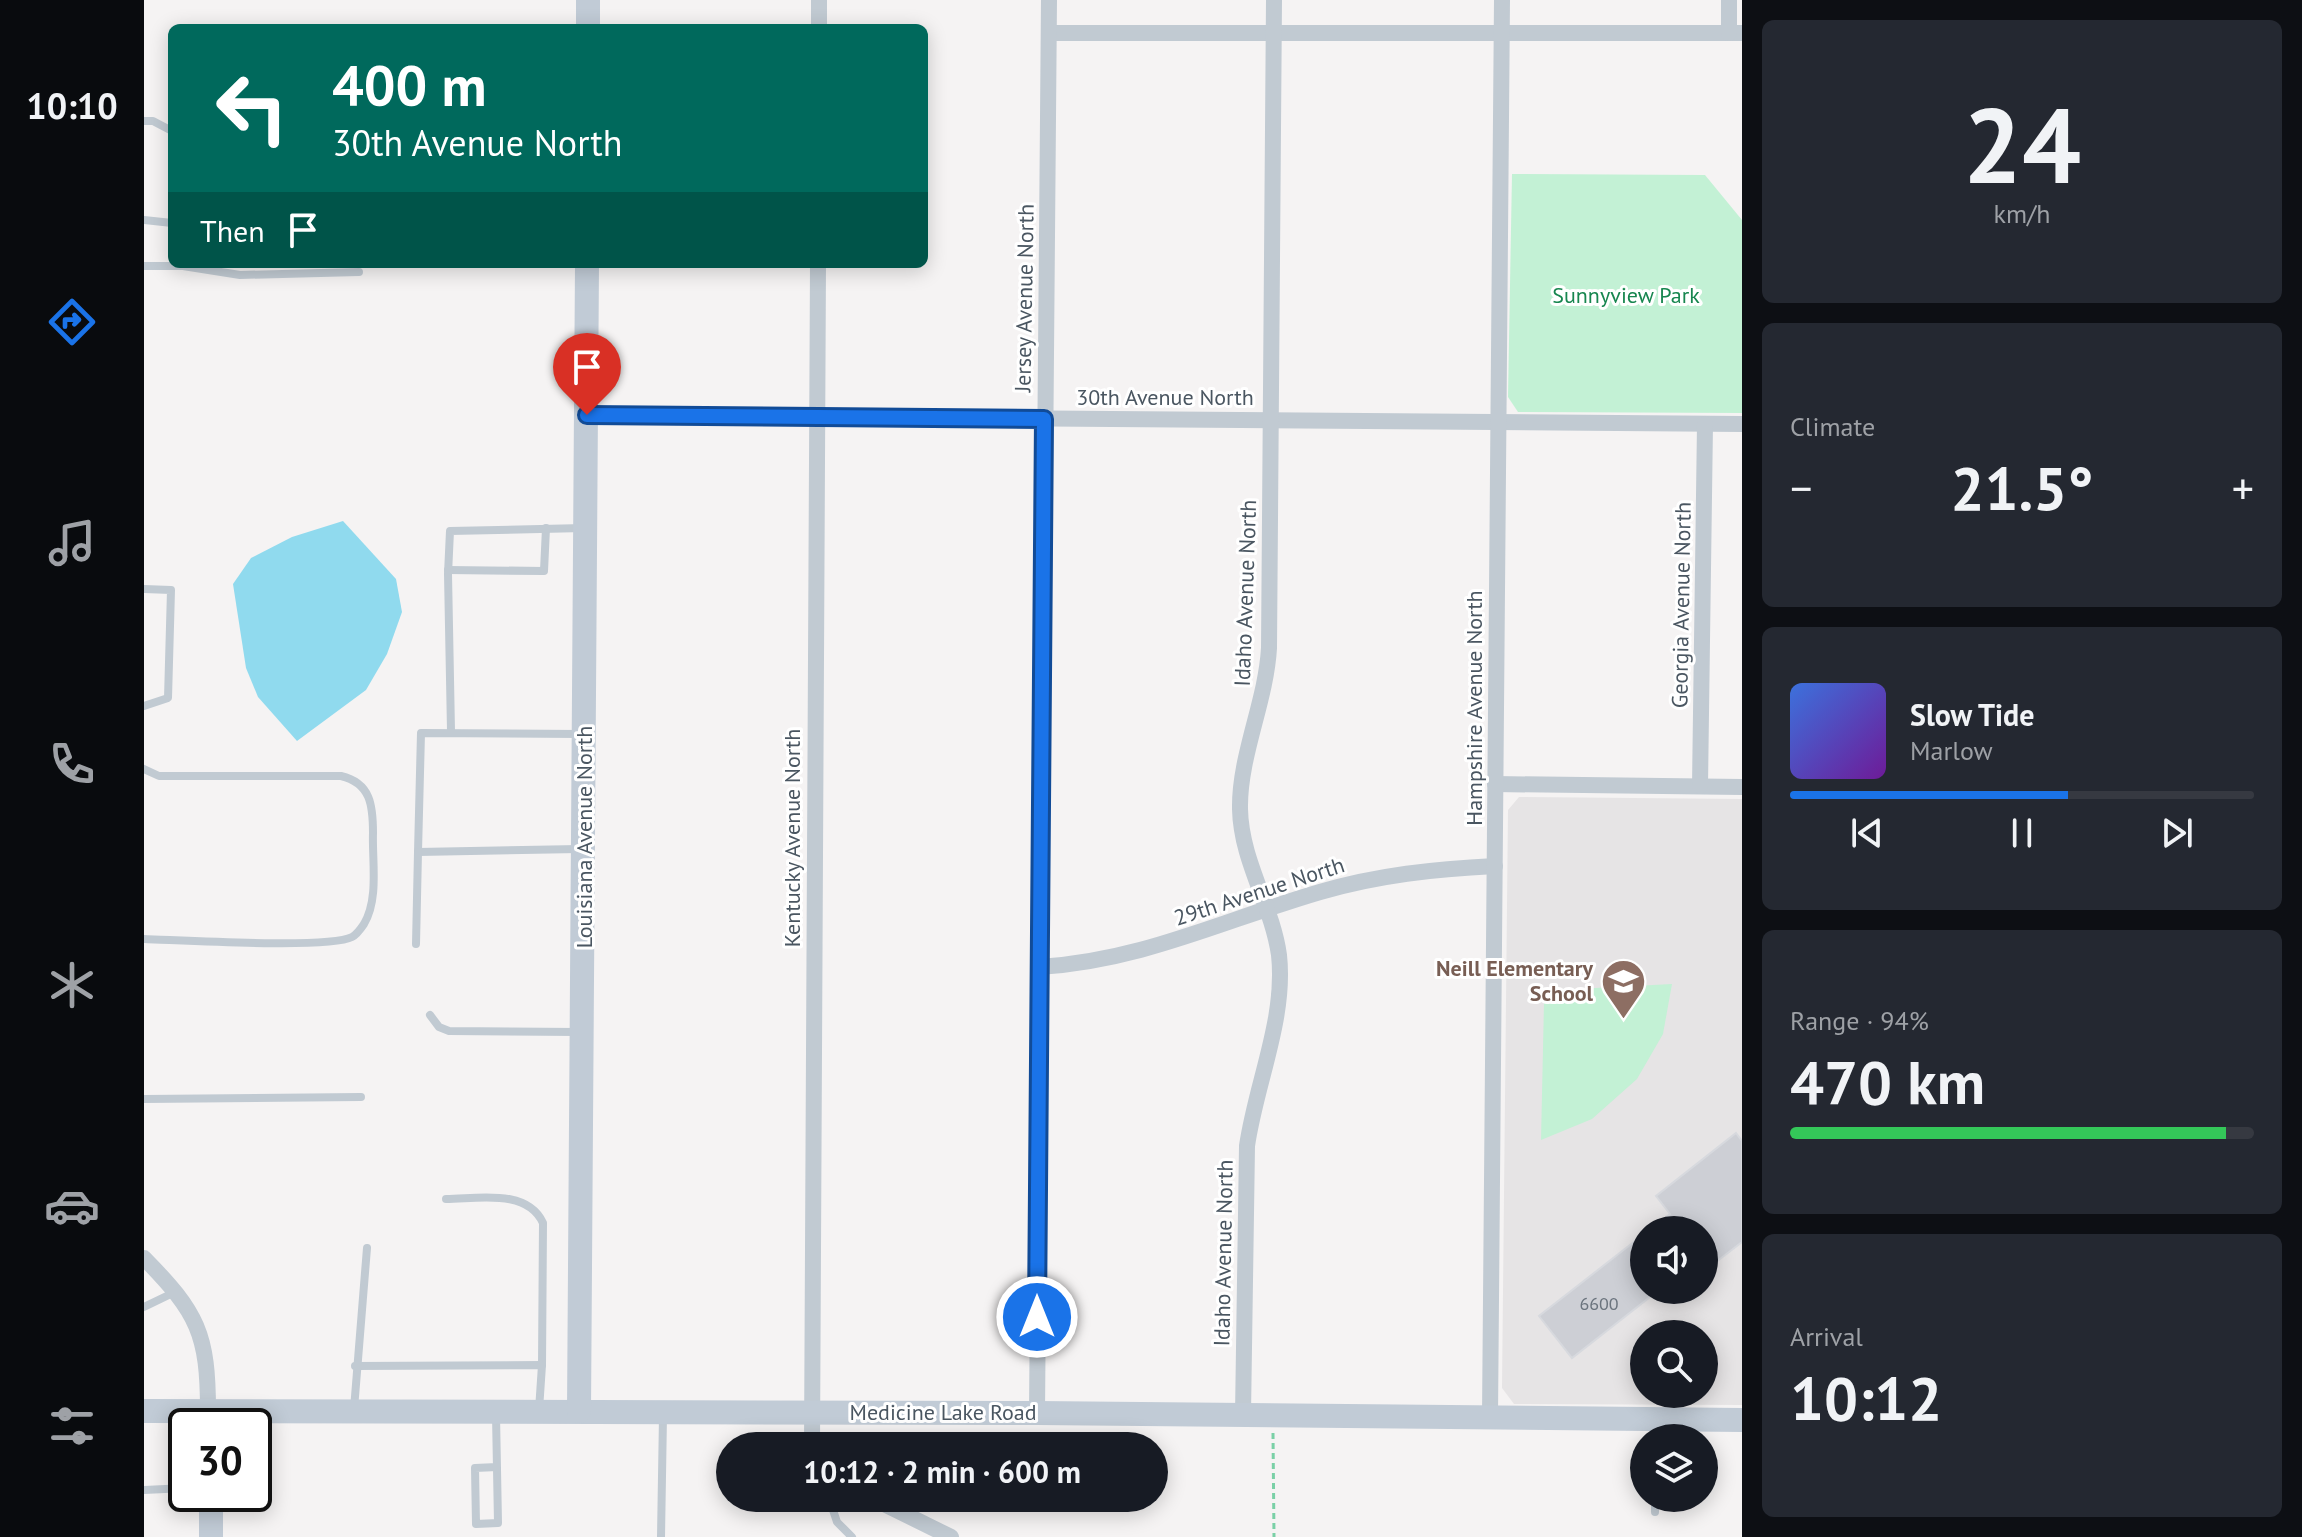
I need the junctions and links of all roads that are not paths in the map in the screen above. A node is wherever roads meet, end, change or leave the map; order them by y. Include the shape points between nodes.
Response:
1 (588, 0) edge
2 (819, 0) edge
3 (1049, 0) edge
4 (1274, 0) edge
5 (1502, 0) edge
6 (1729, 0) edge
7 (588, 24) edge
8 (819, 24) edge
9 (1501, 32) junction
10 (1049, 33) junction
11 (1273, 33) junction
12 (1735, 33) edge
13 (144, 121) edge
14 (168, 129) edge
15 (144, 220) edge
16 (168, 223) edge
17 (168, 265) edge
18 (144, 266) edge
19 (201, 268) edge
20 (587, 268) edge
21 (818, 268) edge
22 (359, 272) dead end
23 (587, 415) junction
24 (817, 417) junction
25 (1044, 419) junction
26 (1272, 420) junction
27 (1498, 422) junction
28 (1705, 424) junction
29 (1742, 424) edge
30 (546, 528) junction
31 (586, 528) junction
32 (448, 570) junction
33 (144, 589) edge
34 (144, 706) edge
35 (451, 731) junction
36 (584, 734) junction
37 (144, 769) edge
38 (1495, 784) junction
39 (1700, 786) junction
40 (1742, 787) edge
41 (583, 849) junction
42 (418, 852) junction
43 (1495, 866) junction
44 (1266, 909) junction
45 (144, 939) edge
46 (416, 944) dead end
47 (1039, 967) junction
48 (430, 1015) dead end
49 (582, 1032) junction
50 (361, 1097) dead end
51 (144, 1099) edge
52 (446, 1199) dead end
53 (367, 1248) dead end
54 (144, 1258) edge
55 (175, 1291) junction
56 (144, 1307) edge
57 (542, 1365) junction
58 (355, 1366) junction
59 (209, 1408) edge
60 (354, 1410) junction
61 (144, 1411) edge
62 (496, 1411) junction
63 (539, 1411) junction
64 (579, 1411) junction
65 (664, 1411) junction
66 (810, 1412) junction
67 (1037, 1413) junction
68 (168, 1414) edge
69 (272, 1415) edge
70 (1243, 1415) junction
71 (1490, 1417) junction
72 (1742, 1420) edge
73 (1703, 1424) edge
74 (1630, 1427) edge
75 (811, 1432) edge
76 (497, 1467) junction
77 (168, 1489) edge
78 (144, 1490) edge
79 (211, 1512) edge
80 (834, 1512) edge
81 (900, 1512) edge
82 (211, 1537) edge
83 (661, 1537) edge
84 (852, 1537) edge
85 (951, 1537) edge

1 - 7 street
2 - 8 street
3 - 10 street, Jersey Avenue North
4 - 11 street, Idaho Avenue North
5 - 9 street, Hampshire Avenue North
6 - 12 street
9 - 11 street
9 - 12 street
9 - 27 street, Hampshire Avenue North
10 - 11 street
10 - 25 street, Jersey Avenue North
11 - 26 street, Idaho Avenue North
13 - 14 lane
15 - 16 lane
17 - 18 lane
19 - 22 lane via 240,275
20 - 23 street, Louisiana Avenue North
21 - 24 street, Kentucky Avenue North
23 - 24 street, 30th Avenue North
23 - 31 street, Louisiana Avenue North
24 - 25 street, 30th Avenue North
24 - 66 street, Kentucky Avenue North
25 - 26 street, 30th Avenue North
25 - 47 street, Jersey Avenue North
26 - 27 street, 30th Avenue North
26 - 44 street, Idaho Avenue North via 1267,677 1240,808 1245,848
27 - 28 street, 30th Avenue North
27 - 38 street, Hampshire Avenue North
28 - 29 street, 30th Avenue North
28 - 39 street, Georgia Avenue North
30 - 31 lane
30 - 32 lane via 454,528
30 - 32 lane via 544,571
31 - 36 street, Louisiana Avenue North
32 - 35 lane
33 - 34 lane via 171,590 168,698
35 - 36 lane
35 - 42 lane via 421,733
36 - 41 street, Louisiana Avenue North
37 - 45 lane via 159,776 341,776 355,779 367,792 373,812 372,906 352,938
38 - 39 street
38 - 43 street, Hampshire Avenue North
39 - 40 street
41 - 42 lane
41 - 49 street, Louisiana Avenue North
42 - 46 lane
43 - 44 street, 29th Avenue North via 1394,874
43 - 71 street, Hampshire Avenue North
44 - 47 street, 29th Avenue North via 1116,959
44 - 70 street, Idaho Avenue North via 1279,953 1279,1004 1247,1146
47 - 67 street, Jersey Avenue North
48 - 49 lane via 449,1031
49 - 64 street, Louisiana Avenue North
50 - 51 lane
52 - 57 lane via 510,1198 539,1214
53 - 58 lane
54 - 55 street
55 - 56 lane
55 - 59 street via 192,1312 202,1339
57 - 58 lane
57 - 63 lane
58 - 60 lane
60 - 62 street, Medicine Lake Road
60 - 69 street, Medicine Lake Road
61 - 68 street, Medicine Lake Road
62 - 63 street, Medicine Lake Road
62 - 76 lane
63 - 64 street, Medicine Lake Road
64 - 65 street, Medicine Lake Road
65 - 66 street, Medicine Lake Road
65 - 83 lane
66 - 67 street, Medicine Lake Road
66 - 75 street, Kentucky Avenue North
67 - 70 street, Medicine Lake Road
70 - 71 street, Medicine Lake Road
71 - 74 street, Medicine Lake Road
72 - 73 street, Medicine Lake Road
76 - 76 lane via 498,1523 476,1524 475,1468
77 - 78 lane
79 - 82 street
80 - 84 lane
81 - 85 street

